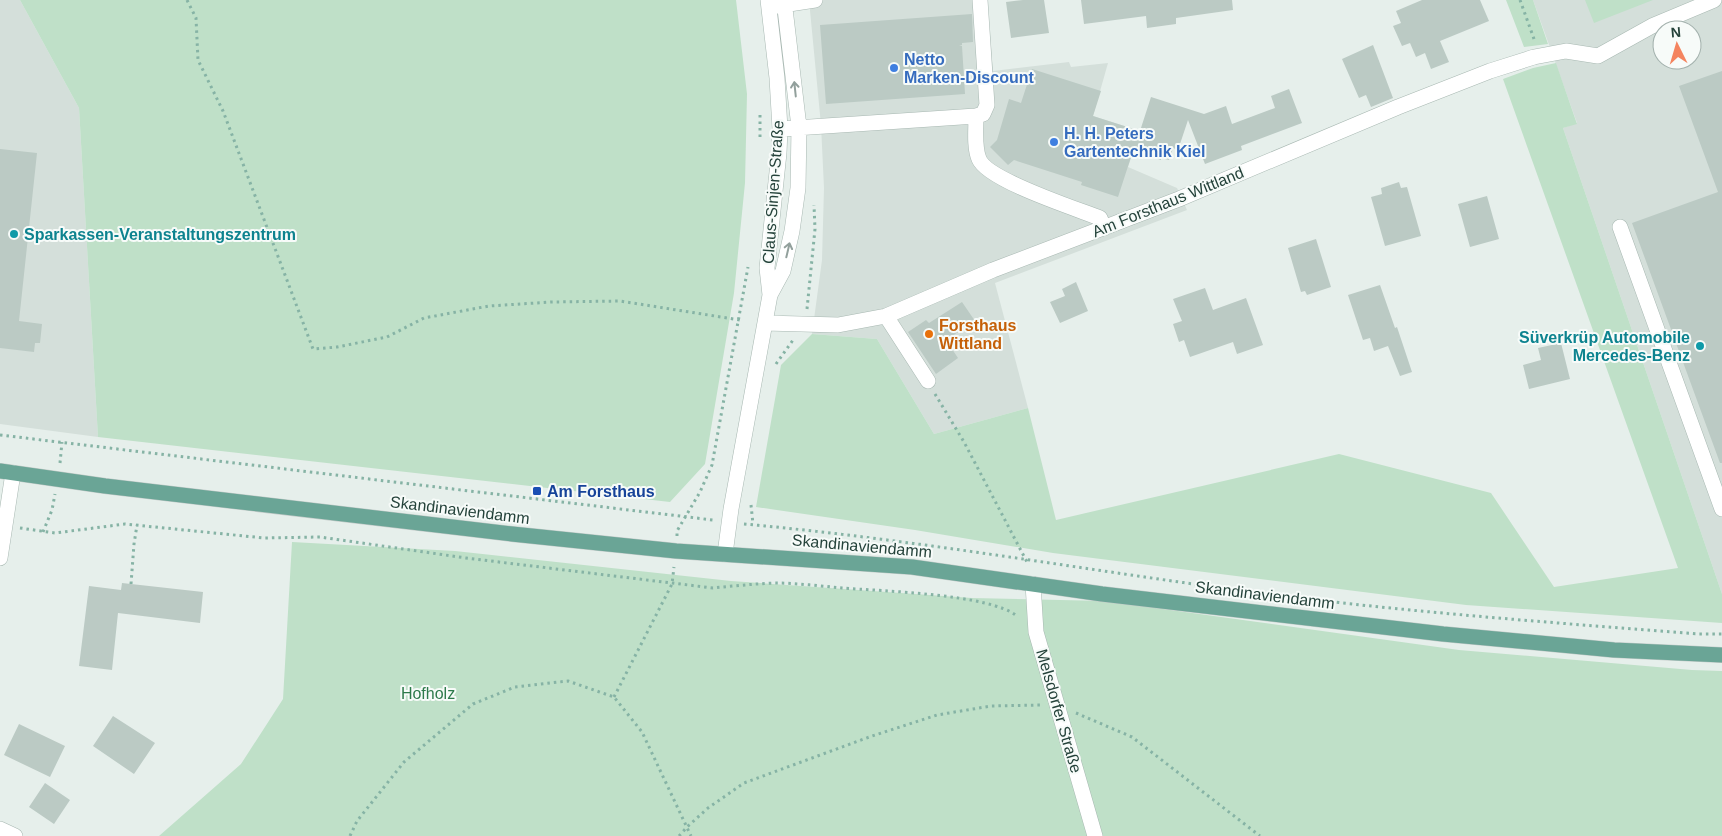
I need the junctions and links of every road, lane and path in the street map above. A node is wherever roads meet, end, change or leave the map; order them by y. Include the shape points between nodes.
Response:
1 (187, 0) edge
2 (815, 0) edge
3 (980, 0) edge
4 (1520, 0) edge
5 (1714, 0) edge
6 (769, 3) edge
7 (784, 3) edge
8 (1534, 57) junction
9 (760, 111) dead end
10 (976, 116) junction
11 (799, 127) junction
12 (780, 129) junction
13 (760, 146) dead end
14 (1104, 228) junction
15 (1620, 228) dead end
16 (748, 265) dead end
17 (770, 295) junction
18 (886, 316) junction
19 (740, 320) junction
20 (765, 322) junction
21 (806, 324) junction
22 (774, 368) dead end
23 (928, 381) joint
24 (0, 434) edge
25 (6, 472) edge
26 (752, 497) dead end
27 (1722, 509) edge
28 (685, 516) junction
29 (729, 522) junction
30 (753, 524) junction
31 (137, 525) junction
32 (6, 526) junction
33 (724, 554) junction
34 (0, 558) edge
35 (1027, 560) junction
36 (132, 584) dead end
37 (672, 584) junction
38 (1033, 584) junction
39 (1036, 632) junction
40 (1722, 634) edge
41 (1722, 655) edge
42 (614, 697) junction
43 (1057, 704) junction
44 (687, 827) junction
45 (0, 829) edge
46 (16, 836) edge
47 (350, 836) edge
48 (679, 836) edge
49 (691, 836) edge
50 (1095, 836) edge
51 (1260, 836) edge

1 - 19 path via 196,18 198,60 223,112 313,349 387,337 424,318 489,306 620,301
2 - 7 street
3 - 10 street via 987,105 983,114
4 - 8 path via 1536,46
5 - 8 street, Am Forsthaus Wittland via 1652,26 1598,56 1566,51
6 - 7 street
6 - 12 street, Claus-Sinjen-Straße
11 -> 7 street, Claus-Sinjen-Straße
8 - 14 street, Am Forsthaus Wittland via 1490,71
9 - 13 path
10 - 11 street
10 - 14 street via 978,153 982,164 1018,187 1100,218
11 - 12 street
17 -> 11 street, Claus-Sinjen-Straße via 783,271 792,230 798,188
12 - 17 street, Claus-Sinjen-Straße via 767,268
14 - 18 street, Am Forsthaus Wittland via 993,270
15 - 27 street
16 - 19 path
17 - 20 street, Claus-Sinjen-Straße
18 - 21 street, Am Forsthaus Wittland via 838,325
18 - 23 street
19 - 28 path via 712,465
20 - 21 street, Am Forsthaus Wittland
20 - 29 street, Claus-Sinjen-Straße
21 - 22 path
23 - 35 path
24 - 28 path
25 - 32 street
25 - 33 main road, Skandinaviendamm via 512,534
26 - 30 path
28 - 29 path
29 - 30 path
29 - 33 street, Claus-Sinjen-Straße
30 - 35 path via 915,542
31 - 32 path via 55,533
31 - 36 path
31 - 37 path via 264,538 320,537
32 - 34 street
33 - 38 main road, Skandinaviendamm via 912,566
35 - 38 path
35 - 40 path via 1239,591 1469,616
37 - 39 path via 713,588 776,583 983,602 1012,612
37 - 42 path
38 - 39 street, Melsdorfer Straße
38 - 41 main road, Skandinaviendamm via 1443,634 1614,650
39 - 43 street, Melsdorfer Straße
42 - 44 path via 642,732
42 - 47 path via 568,681 515,686 473,704 404,762
43 - 44 path via 991,706 937,715 881,733 744,783
43 - 50 street, Melsdorfer Straße
43 - 51 path via 1132,738
44 - 48 path
44 - 49 path
45 - 46 street

